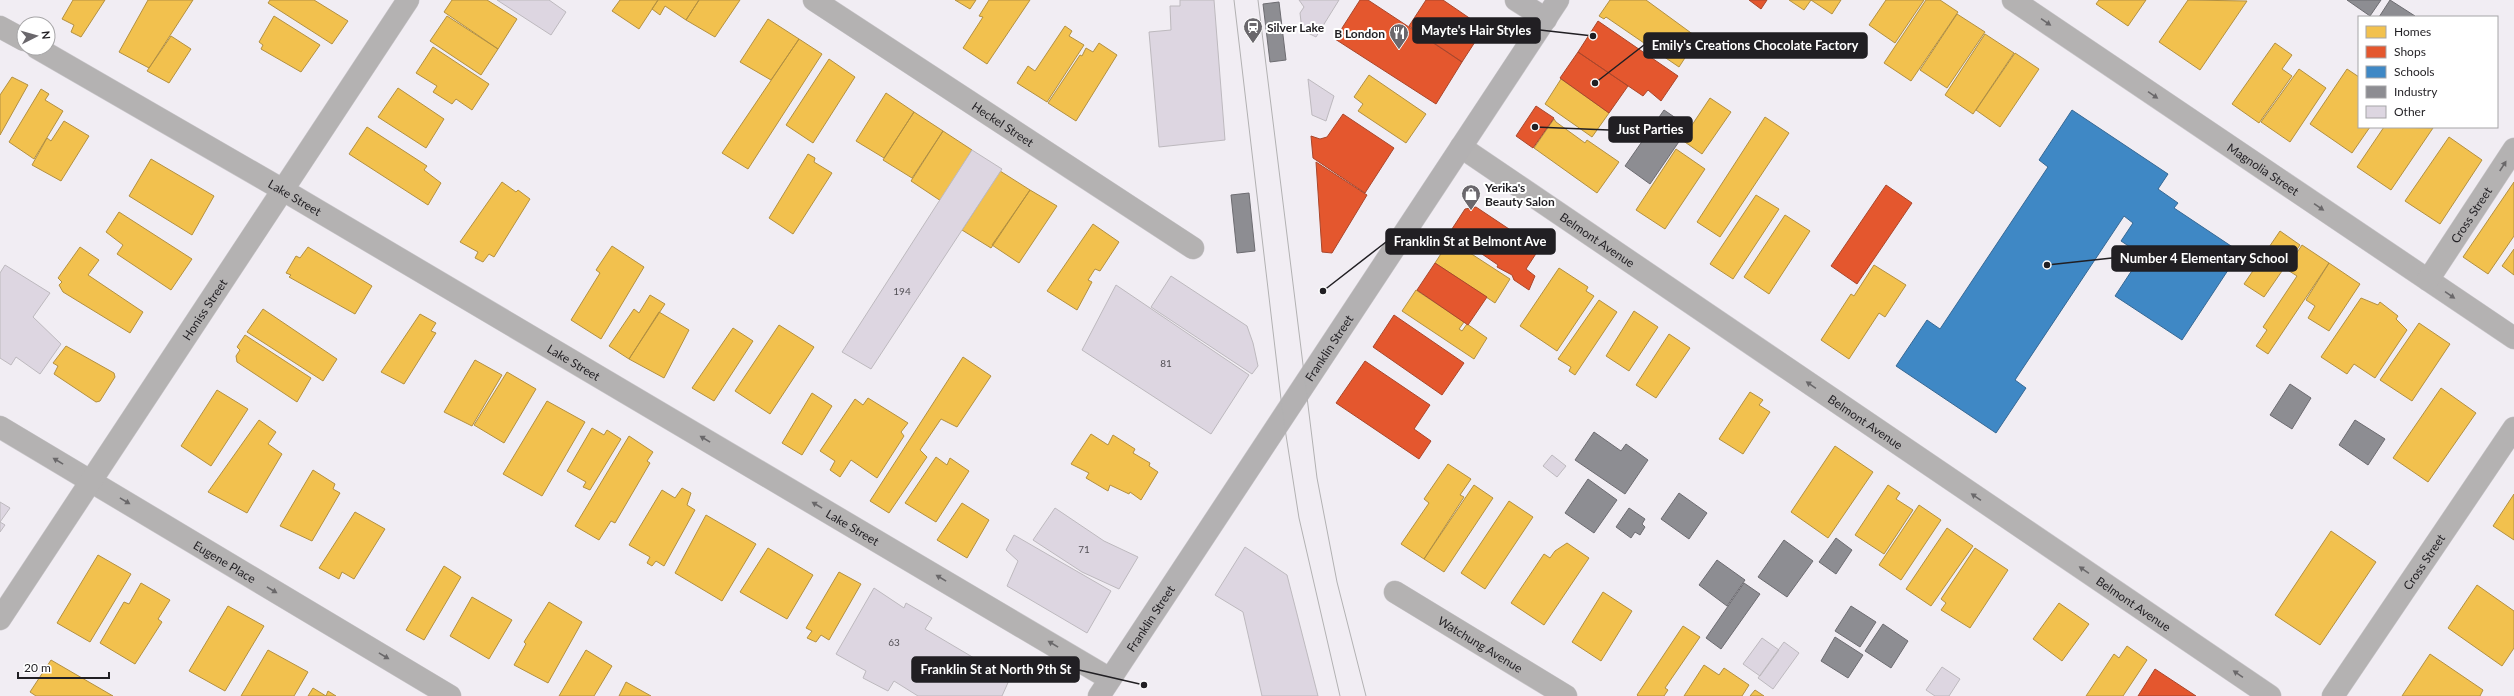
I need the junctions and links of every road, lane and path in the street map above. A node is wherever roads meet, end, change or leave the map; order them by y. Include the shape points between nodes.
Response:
1 (408, 0) edge
2 (814, 0) edge
3 (1516, 0) edge
4 (1558, 0) edge
5 (2013, 0) edge
6 (1546, 19) junction
7 (0, 26) edge
8 (16, 35) edge
9 (51, 56) edge
10 (1461, 147) junction
11 (2514, 149) edge
12 (283, 190) junction
13 (1193, 248) dead end
14 (2428, 280) junction
15 (2514, 338) edge
16 (0, 427) edge
17 (2514, 428) edge
18 (91, 481) junction
19 (1395, 592) dead end
20 (0, 619) edge
21 (1105, 687) edge
22 (450, 696) edge
23 (1566, 696) edge
24 (2270, 696) edge
25 (2333, 696) edge

1 - 12 street, Honiss Street
2 - 13 street, Heckel Street
3 - 6 main road
4 - 6 main road, Franklin Street
5 -> 14 street, Magnolia Street
6 - 10 main road, Franklin Street
7 - 8 street
9 - 12 street, Lake Street
10 - 21 main road, Franklin Street
24 -> 10 street, Belmont Avenue
14 -> 11 street, Cross Street
12 - 18 street, Honiss Street
21 -> 12 street, Lake Street
14 -> 15 street, Magnolia Street
18 -> 16 street, Eugene Place
17 - 25 street, Cross Street
18 - 20 street, Honiss Street
18 -> 22 street, Eugene Place
19 - 23 street, Watchung Avenue

